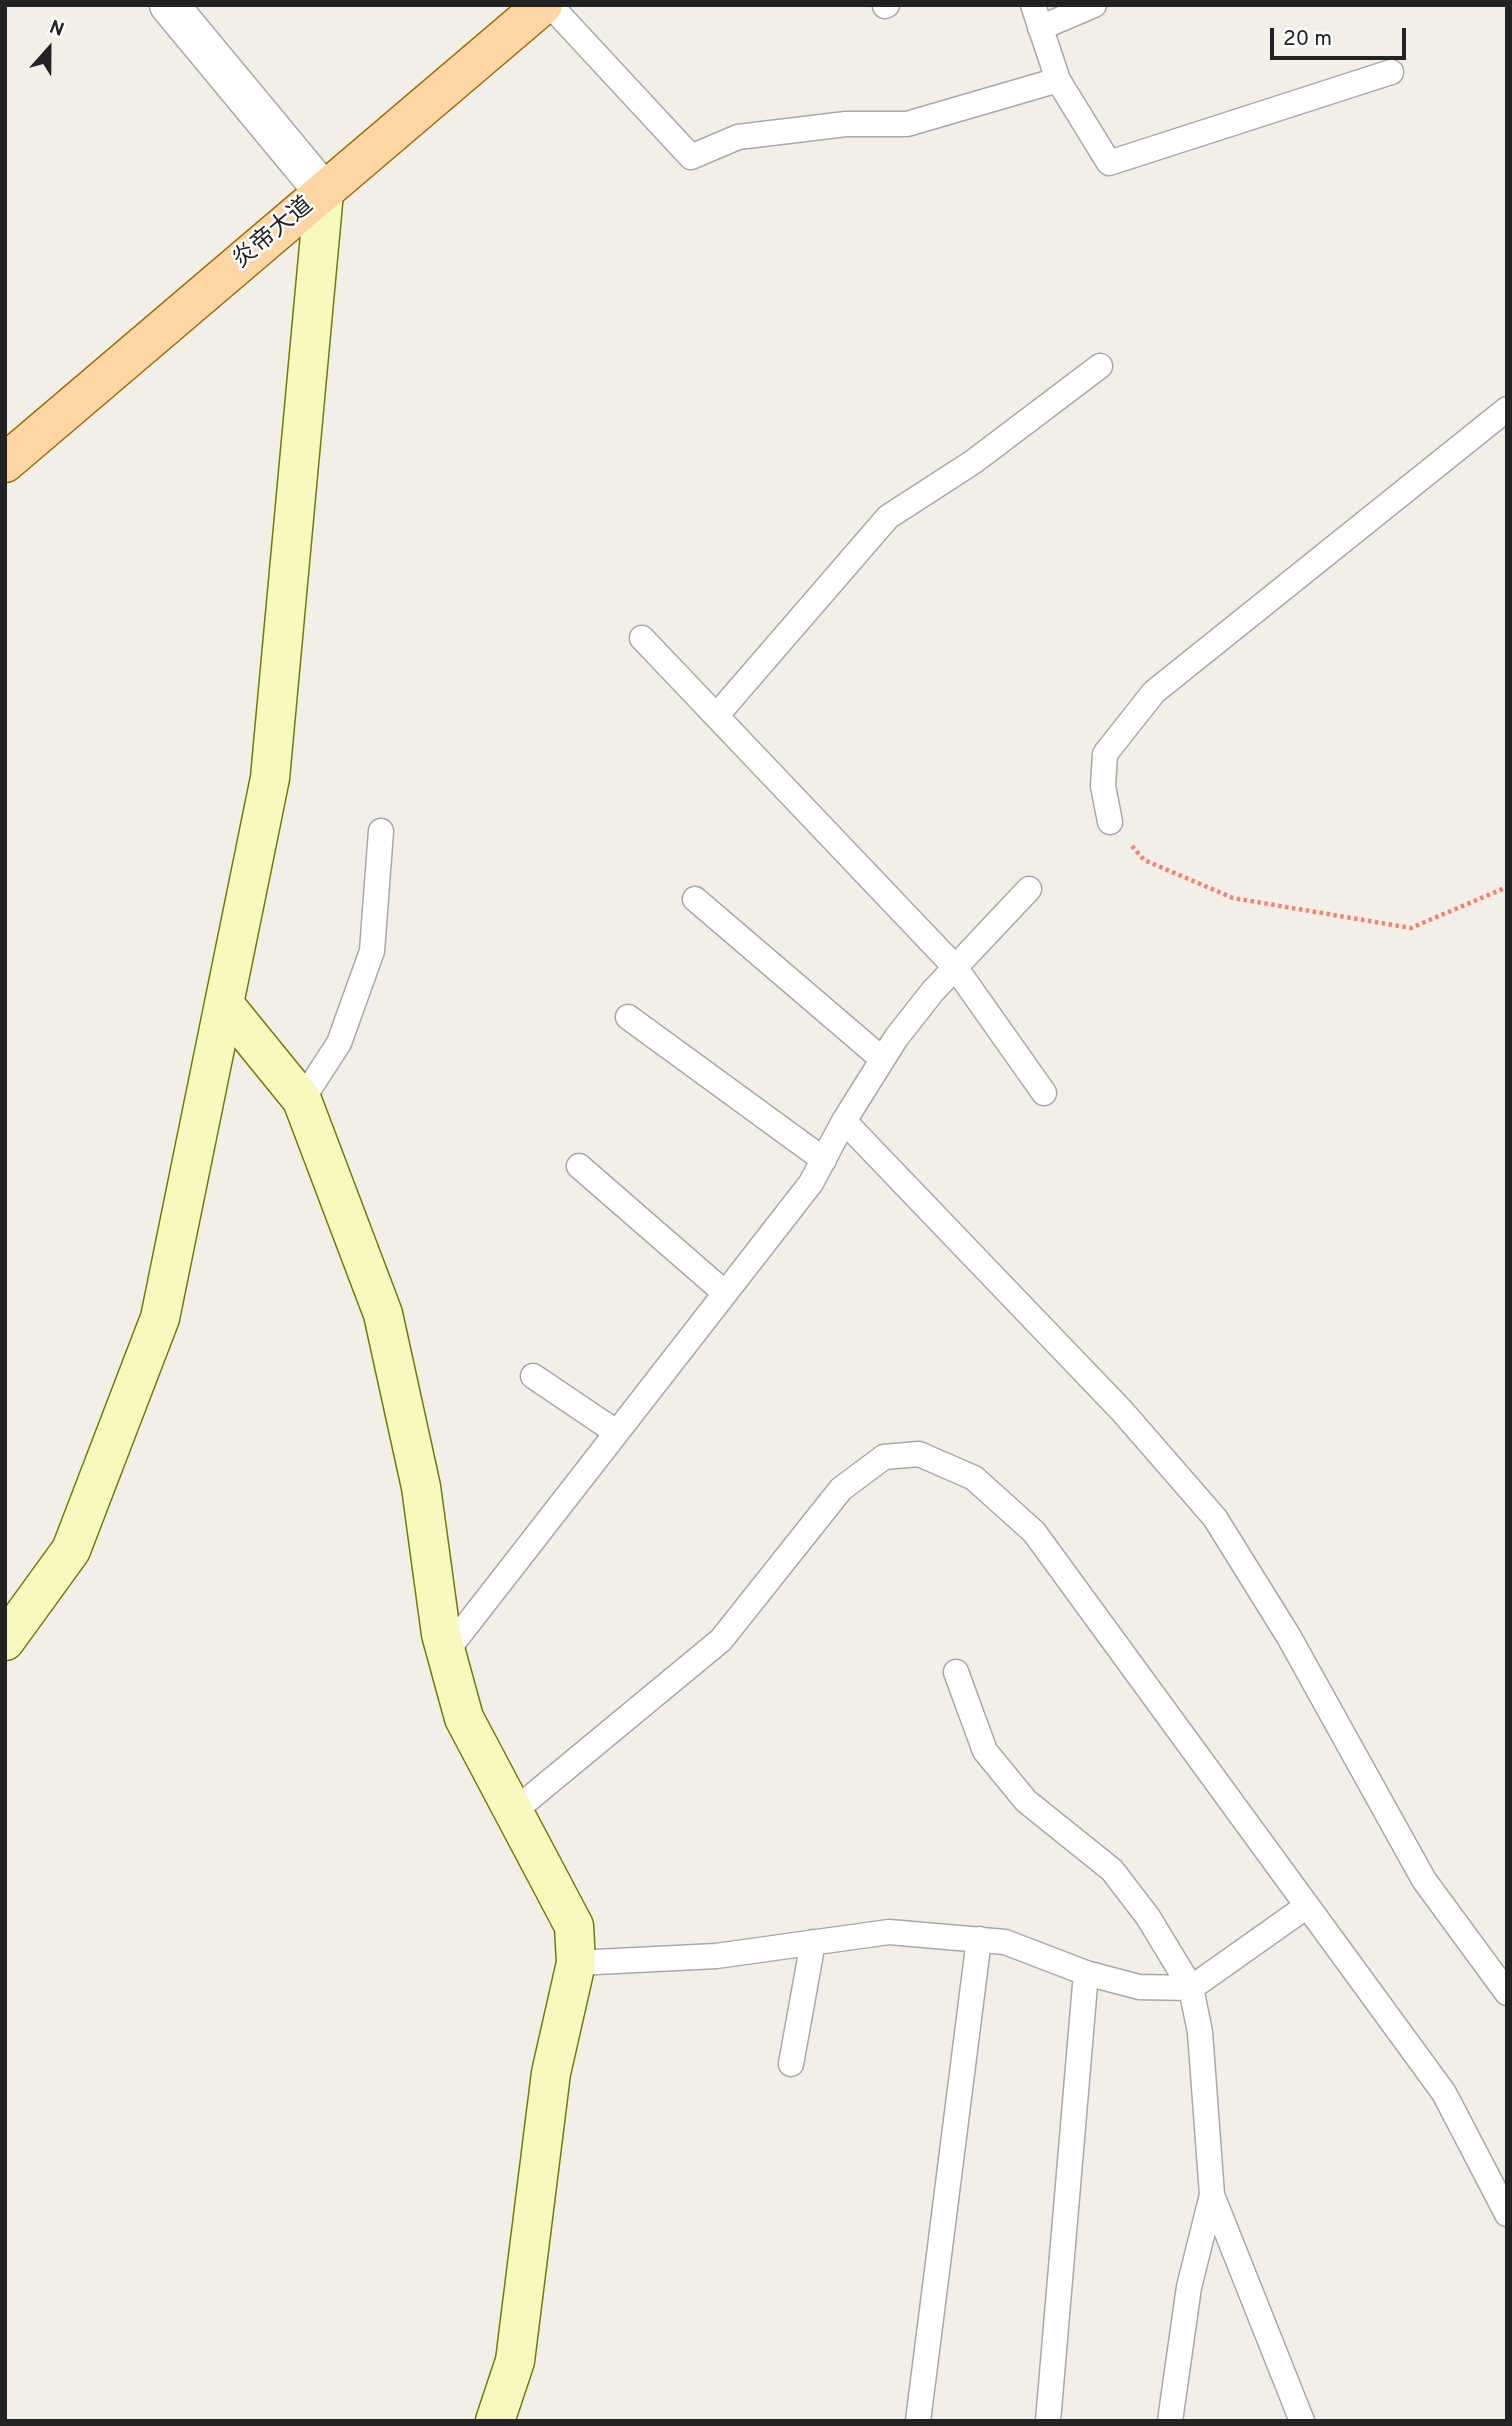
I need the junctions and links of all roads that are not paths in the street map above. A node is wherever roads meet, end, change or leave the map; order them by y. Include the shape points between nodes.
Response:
1 (169, 5) edge
2 (543, 5) edge
3 (550, 5) edge
4 (1094, 5) edge
5 (1037, 17) edge
6 (1391, 72) dead end
7 (1058, 80) junction
8 (324, 192) junction
9 (1100, 366) dead end
10 (1507, 409) edge
11 (5, 463) edge
12 (642, 638) dead end
13 (717, 715) junction
14 (1110, 822) road end
15 (381, 831) dead end
16 (1029, 889) dead end
17 (695, 900) dead end
18 (956, 967) junction
19 (224, 1004) junction
20 (628, 1017) dead end
21 (883, 1059) junction
22 (1044, 1093) dead end
23 (302, 1100) junction
24 (844, 1121) junction
25 (824, 1160) junction
26 (579, 1166) dead end
27 (725, 1293) junction
28 (533, 1376) dead end
29 (617, 1432) junction
30 (5, 1641) edge
31 (446, 1652) junction
32 (956, 1672) dead end
33 (513, 1812) junction
34 (1307, 1906) junction
35 (979, 1939) junction
36 (813, 1942) junction
37 (576, 1964) junction
38 (1086, 1973) junction
39 (1191, 1988) junction
40 (1507, 1993) edge
41 (791, 2064) dead end
42 (1213, 2195) junction
43 (1507, 2214) edge
44 (495, 2421) edge
45 (918, 2421) edge
46 (1048, 2421) edge
47 (1170, 2421) edge
48 (1303, 2421) edge

1 - 8 street
2 - 8 main road, 炎帝大道
3 - 7 lane via 691,157 738,136 846,124 907,124
4 - 5 lane
5 - 7 lane
6 - 7 lane via 1109,163
8 - 11 main road, 炎帝大道
8 - 19 street via 270,778
9 - 13 lane via 973,462 888,517
10 - 14 lane via 1154,692 1105,754 1103,786
12 - 13 lane
13 - 18 lane
15 - 23 lane via 372,951 339,1042
16 - 18 lane
17 - 21 lane
18 - 21 lane via 895,1038
18 - 22 lane
19 - 23 street
19 - 30 street via 160,1318 71,1549
20 - 25 lane
21 - 24 lane
23 - 31 street via 383,1314 421,1487
24 - 25 lane
24 - 40 lane via 1122,1410 1215,1518 1289,1637 1424,1880
25 - 27 lane
26 - 27 lane
27 - 29 lane
28 - 29 lane
29 - 31 lane
31 - 33 street via 464,1718
32 - 39 lane via 985,1751 1026,1801 1112,1870 1148,1917
33 - 34 lane via 721,1640 841,1489 884,1457 919,1454 974,1478 1034,1532
33 - 37 street via 574,1926
34 - 39 lane
34 - 43 lane via 1444,2093
35 - 36 lane via 889,1932
35 - 38 lane via 1005,1942
35 - 45 lane
36 - 37 lane via 716,1956
36 - 41 lane
37 - 44 street via 551,2073 515,2361
38 - 39 lane via 1139,1987
38 - 46 lane
39 - 42 lane via 1200,2032
42 - 47 lane via 1189,2287
42 - 48 lane

